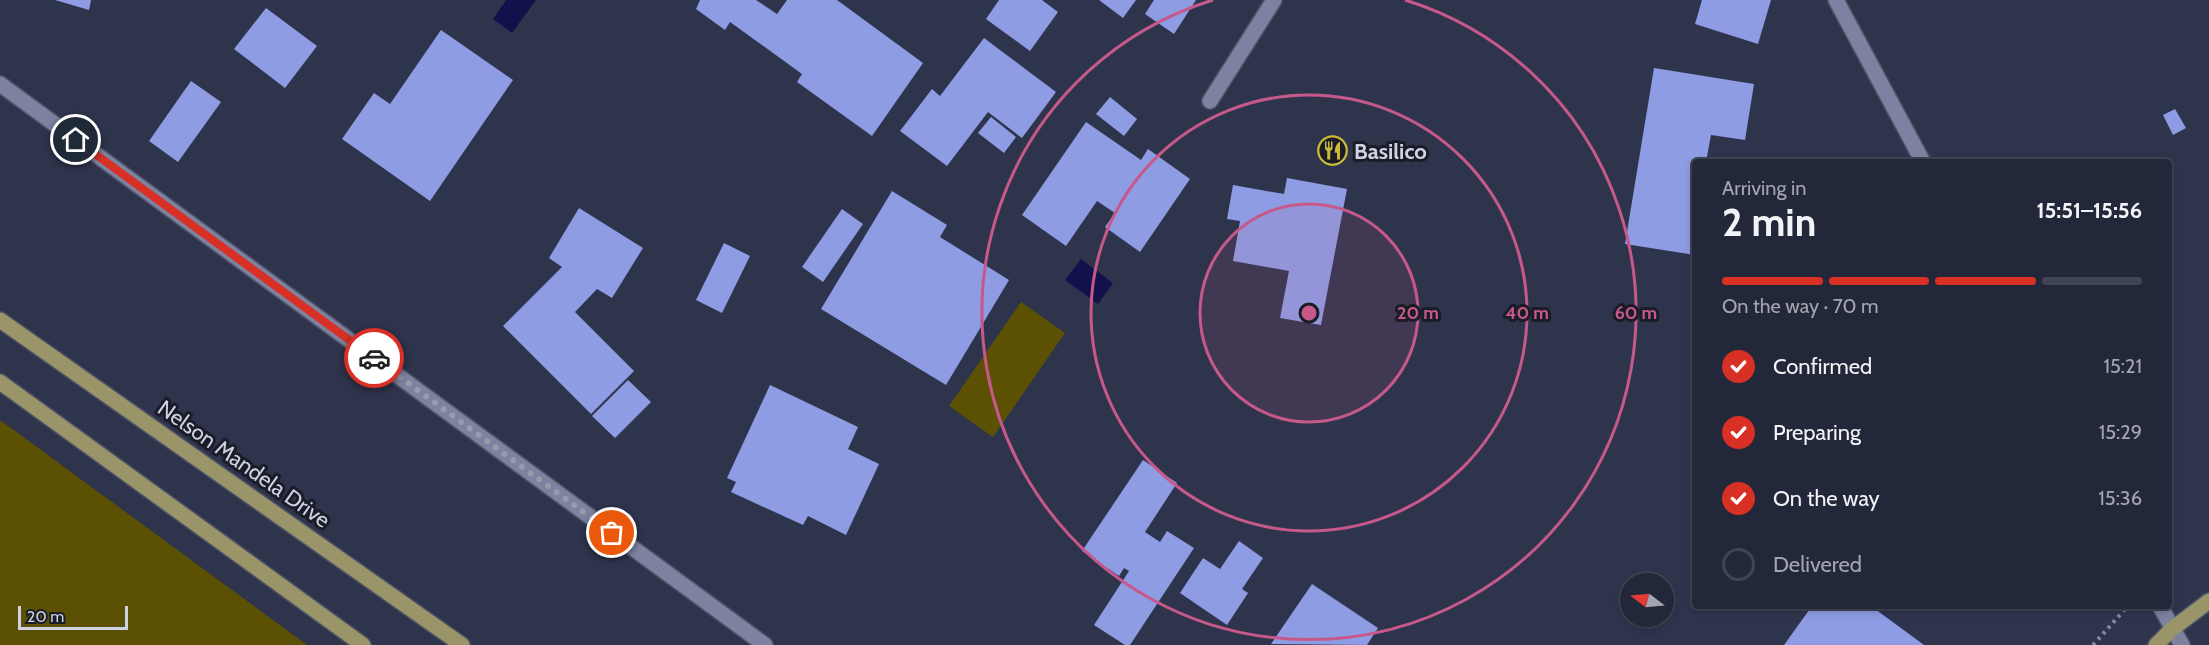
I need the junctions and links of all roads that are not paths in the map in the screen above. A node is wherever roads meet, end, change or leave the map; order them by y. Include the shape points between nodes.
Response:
1 (1274, 0) edge
2 (1836, 0) edge
3 (0, 84) edge
4 (1210, 101) dead end
5 (1921, 159) edge
6 (0, 320) edge
7 (0, 382) edge
8 (2209, 601) edge
9 (2162, 609) edge
10 (2172, 629) junction
11 (363, 645) edge
12 (462, 645) edge
13 (765, 645) edge
14 (2156, 645) edge
15 (2182, 645) edge

1 - 4 street
2 - 5 street
3 - 13 street
6 - 12 main road, Nelson Mandela Drive
7 - 11 main road
8 - 10 main road
9 - 10 street
10 - 14 main road
10 - 15 street

